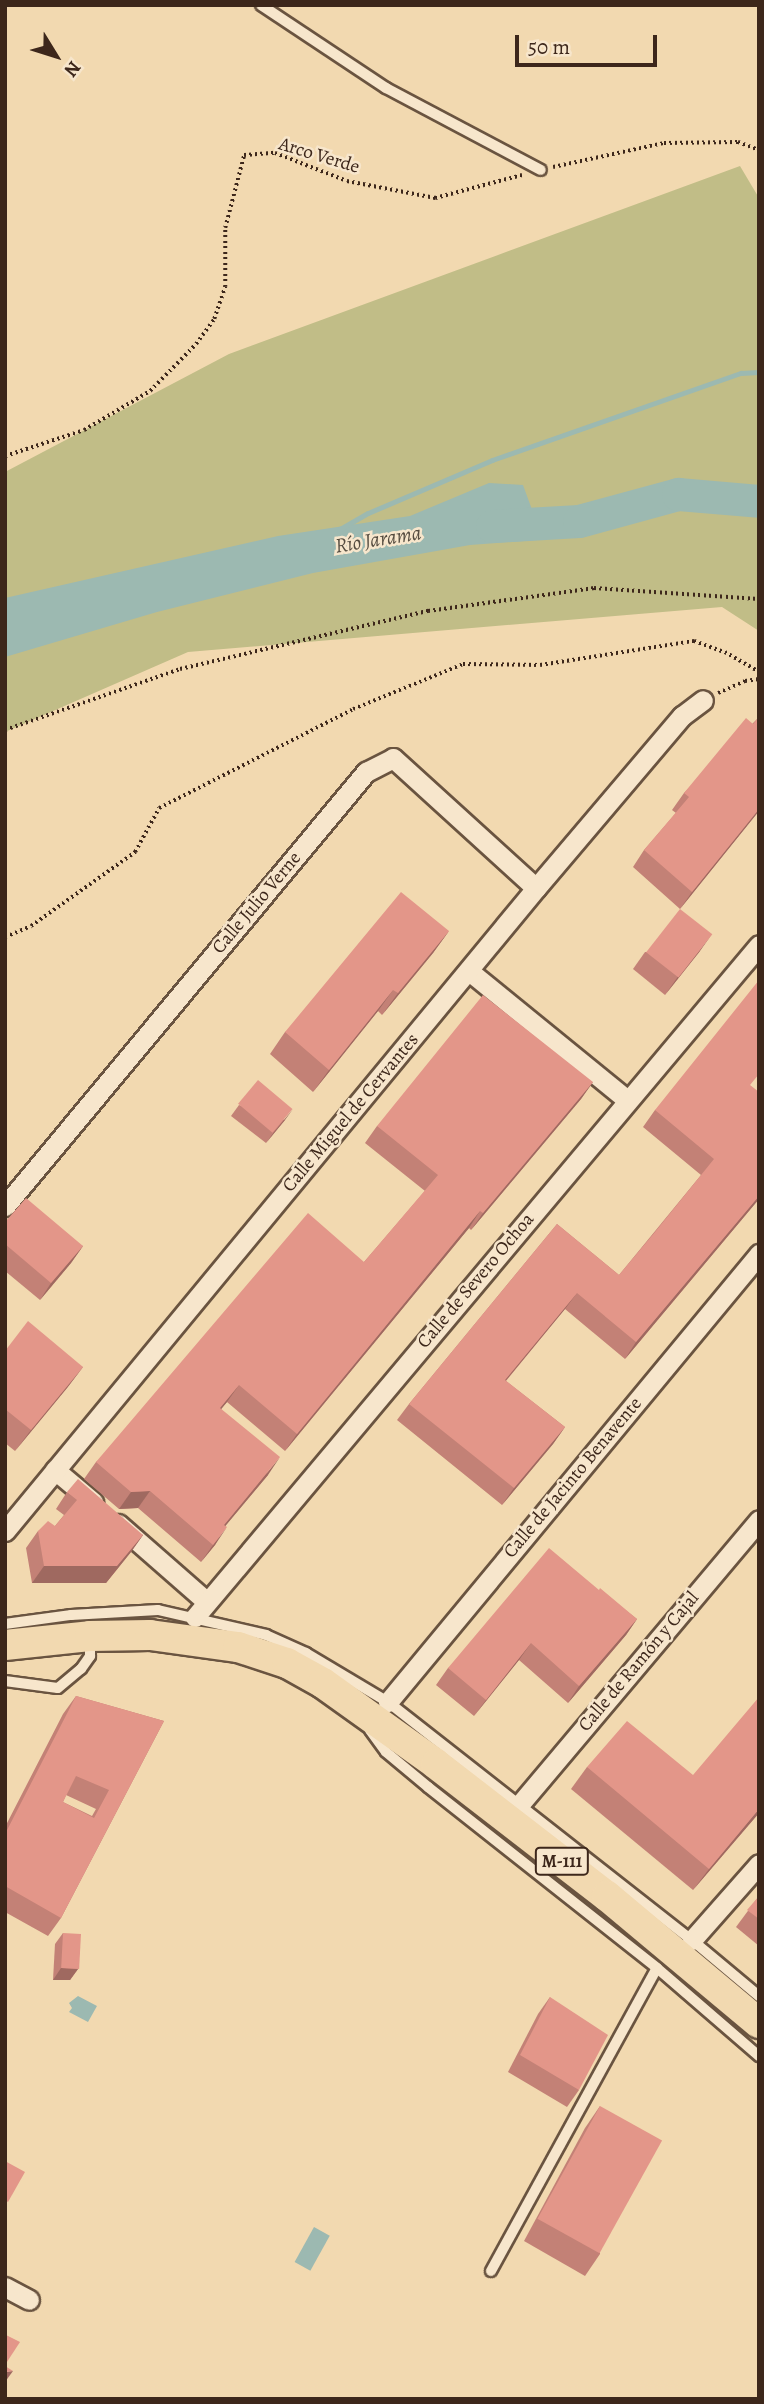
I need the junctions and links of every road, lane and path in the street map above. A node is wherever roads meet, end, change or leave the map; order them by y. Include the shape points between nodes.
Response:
1 (261, 5) edge
2 (759, 150) edge
3 (541, 170) junction
4 (5, 456) edge
5 (759, 599) edge
6 (759, 672) edge
7 (759, 679) edge
8 (703, 700) joint
9 (5, 730) edge
10 (536, 888) junction
11 (5, 937) edge
12 (758, 945) edge
13 (469, 971) junction
14 (627, 1100) junction
15 (5, 1206) edge
16 (759, 1254) edge
17 (55, 1470) junction
18 (759, 1520) edge
19 (5, 1531) edge
20 (201, 1609) junction
21 (5, 1624) edge
22 (90, 1636) junction
23 (5, 1645) edge
24 (5, 1681) edge
25 (388, 1702) junction
26 (359, 1708) junction
27 (520, 1804) junction
28 (759, 1864) edge
29 (692, 1940) junction
30 (657, 1968) junction
31 (759, 1996) edge
32 (759, 2023) edge
33 (759, 2056) edge
34 (491, 2271) dead end
35 (5, 2287) edge
36 (29, 2300) dead end

1 - 3 lane via 386,88
2 - 3 path, Arco Verde via 738,142 664,143
3 - 4 path, Arco Verde via 435,198 347,181 275,153 244,155 225,228 225,287 214,319 196,344 150,391 84,430
5 - 9 path via 594,588 428,611 180,669
6 - 11 path via 694,641 540,665 463,664 353,709 159,808 135,852 31,926
7 - 8 path
8 - 10 street, Calle Miguel de Cervantes via 682,716
10 - 13 street, Calle Miguel de Cervantes
10 - 15 street, Calle Julio Verne via 393,758 366,772
12 - 14 street, Calle de Severo Ochoa
13 - 14 street
13 - 17 street, Calle Miguel de Cervantes
14 - 20 street, Calle de Severo Ochoa
16 - 25 street, Calle de Jacinto Benavente
17 - 19 street, Calle Miguel de Cervantes
17 - 20 street
18 - 27 street, Calle de Ramón y Cajal
20 - 21 lane via 117,1611
20 - 25 lane via 306,1653
22 - 23 main road, M-111
22 - 24 lane via 90,1656 69,1682 58,1688
22 - 26 main road, M-111 via 150,1635 238,1647 287,1663
25 - 27 lane
26 - 30 lane via 386,1752
26 - 32 main road, M-111 via 607,1896
27 - 29 lane
28 - 29 street
29 - 31 lane
30 - 33 lane
30 - 34 lane
35 - 36 street

